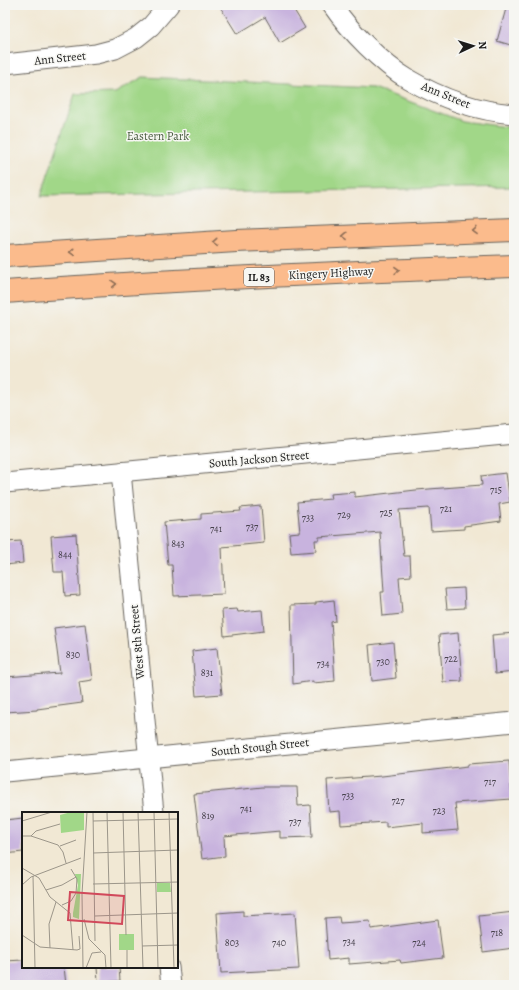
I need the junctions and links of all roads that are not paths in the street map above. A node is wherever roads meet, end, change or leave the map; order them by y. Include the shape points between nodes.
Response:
1 (169, 5) edge
2 (332, 5) edge
3 (5, 64) edge
4 (514, 114) edge
5 (514, 230) edge
6 (5, 256) edge
7 (514, 266) edge
8 (91, 286) junction
9 (5, 292) edge
10 (5, 306) edge
11 (514, 434) edge
12 (122, 472) junction
13 (5, 483) edge
14 (514, 722) edge
15 (148, 758) junction
16 (5, 772) edge
17 (154, 812) edge
18 (169, 968) edge
19 (171, 985) edge

1 - 3 street, Ann Street via 151,26 136,38 115,49 96,54
2 - 4 street, Ann Street via 359,38 406,78 472,107
5 -> 6 highway via 236,241
8 -> 7 highway, Kingery Highway / IL 83 via 385,270
8 - 9 highway, Kingery Highway / IL 83
8 - 10 highway
11 - 12 street, South Jackson Street
12 - 13 street, South Jackson Street
12 - 15 street, West 8th Street
14 - 15 street, South Stough Street
15 - 16 street, South Stough Street
15 - 17 street, West 8th Street
18 - 19 street

